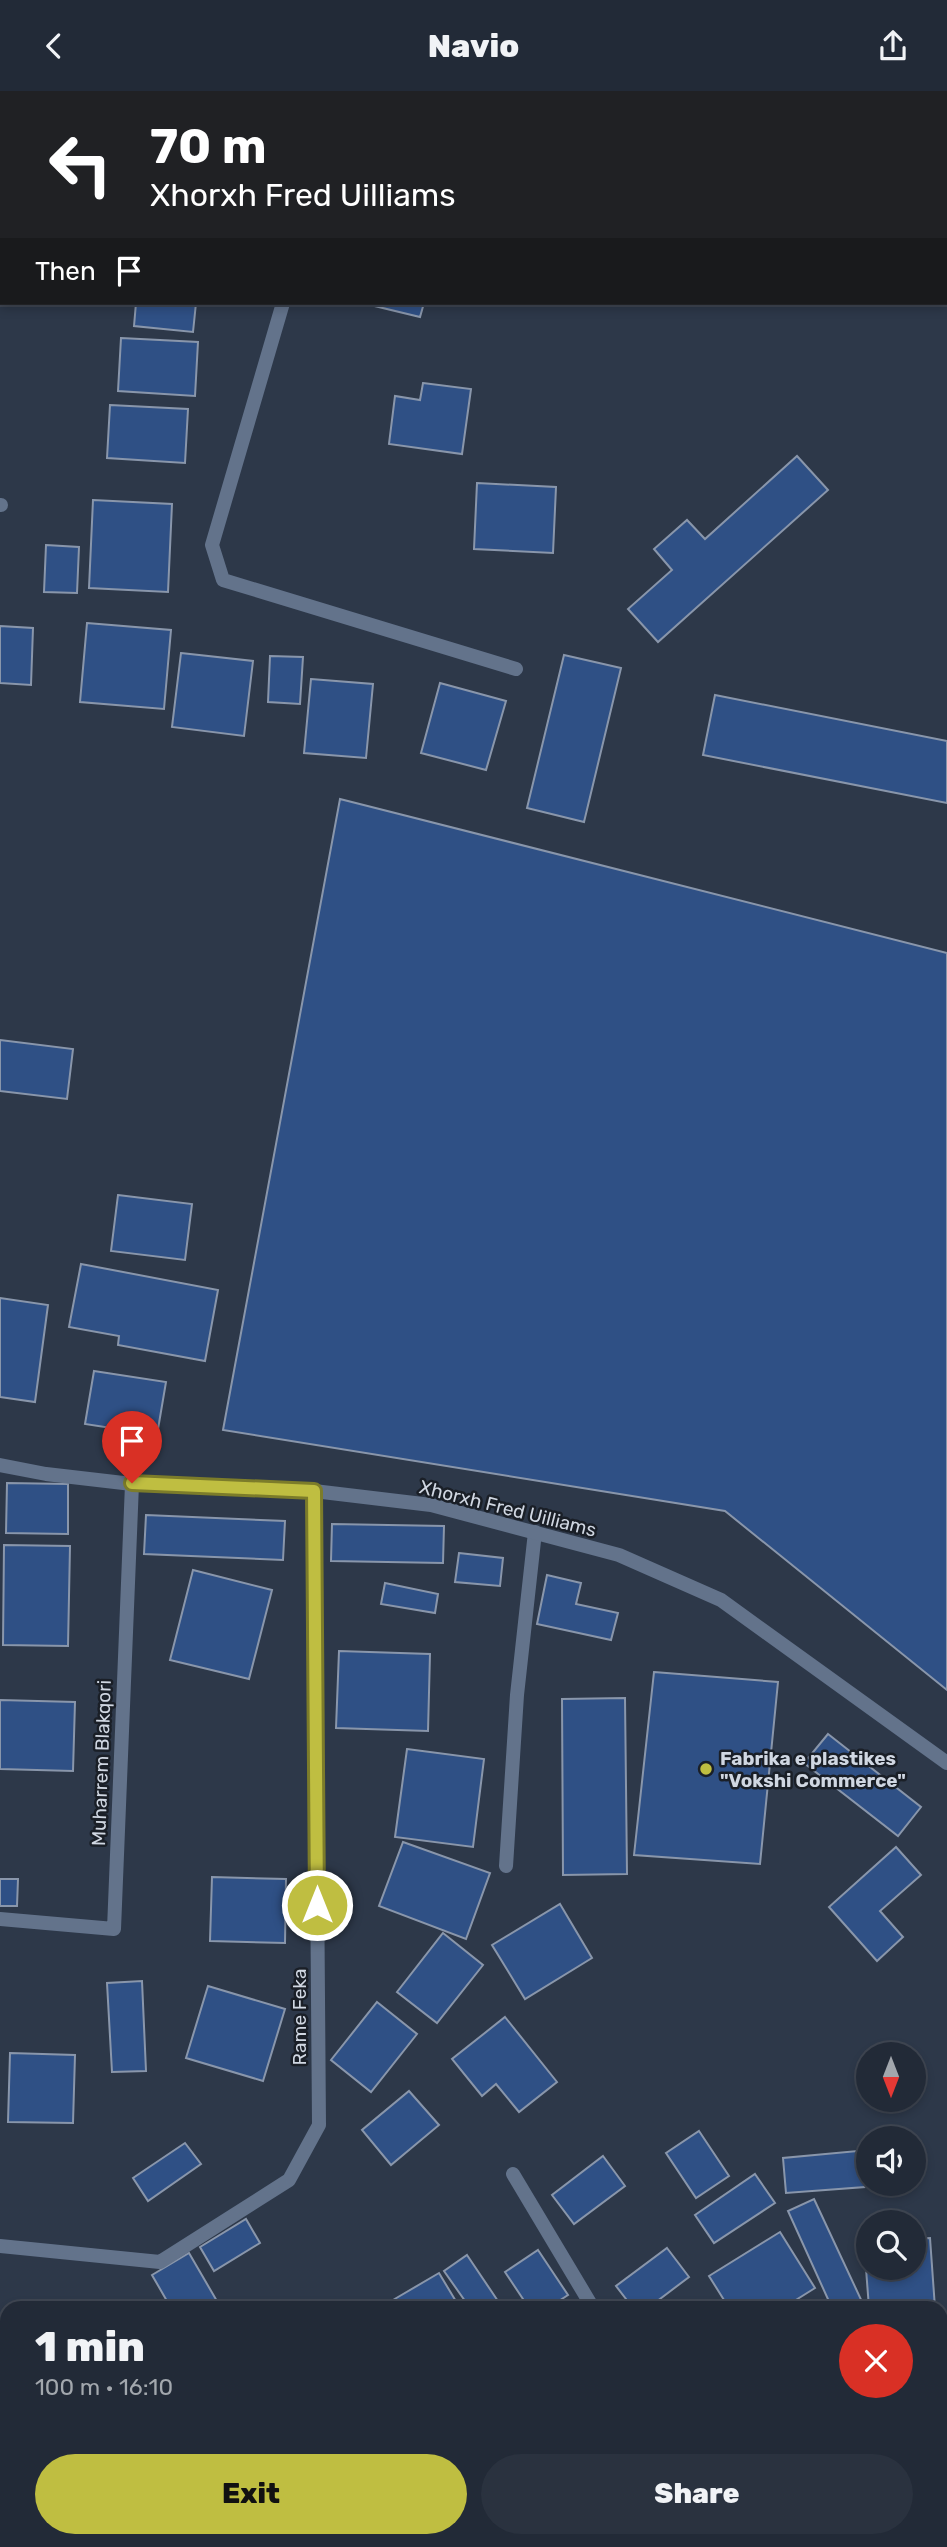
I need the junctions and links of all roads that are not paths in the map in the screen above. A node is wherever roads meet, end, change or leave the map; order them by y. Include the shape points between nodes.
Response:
1 (283, 305) edge
2 (516, 669) dead end
3 (0, 1465) edge
4 (132, 1483) junction
5 (314, 1491) junction
6 (535, 1532) junction
7 (947, 1763) edge
8 (506, 1866) dead end
9 (0, 1919) edge
10 (513, 2174) dead end
11 (0, 2246) edge
12 (589, 2301) edge

1 - 2 street via 212,545 223,580
3 - 4 street, Xhorxh Fred Uilliams
4 - 5 street, Xhorxh Fred Uilliams
4 - 9 street, Muharrem Blakqori via 114,1929
5 - 6 street, Xhorxh Fred Uilliams via 431,1505
5 - 11 street, Rame Feka via 319,2126 289,2180 160,2262
6 - 7 street, Xhorxh Fred Uilliams via 619,1555 721,1600
6 - 8 street via 517,1695
10 - 12 street

